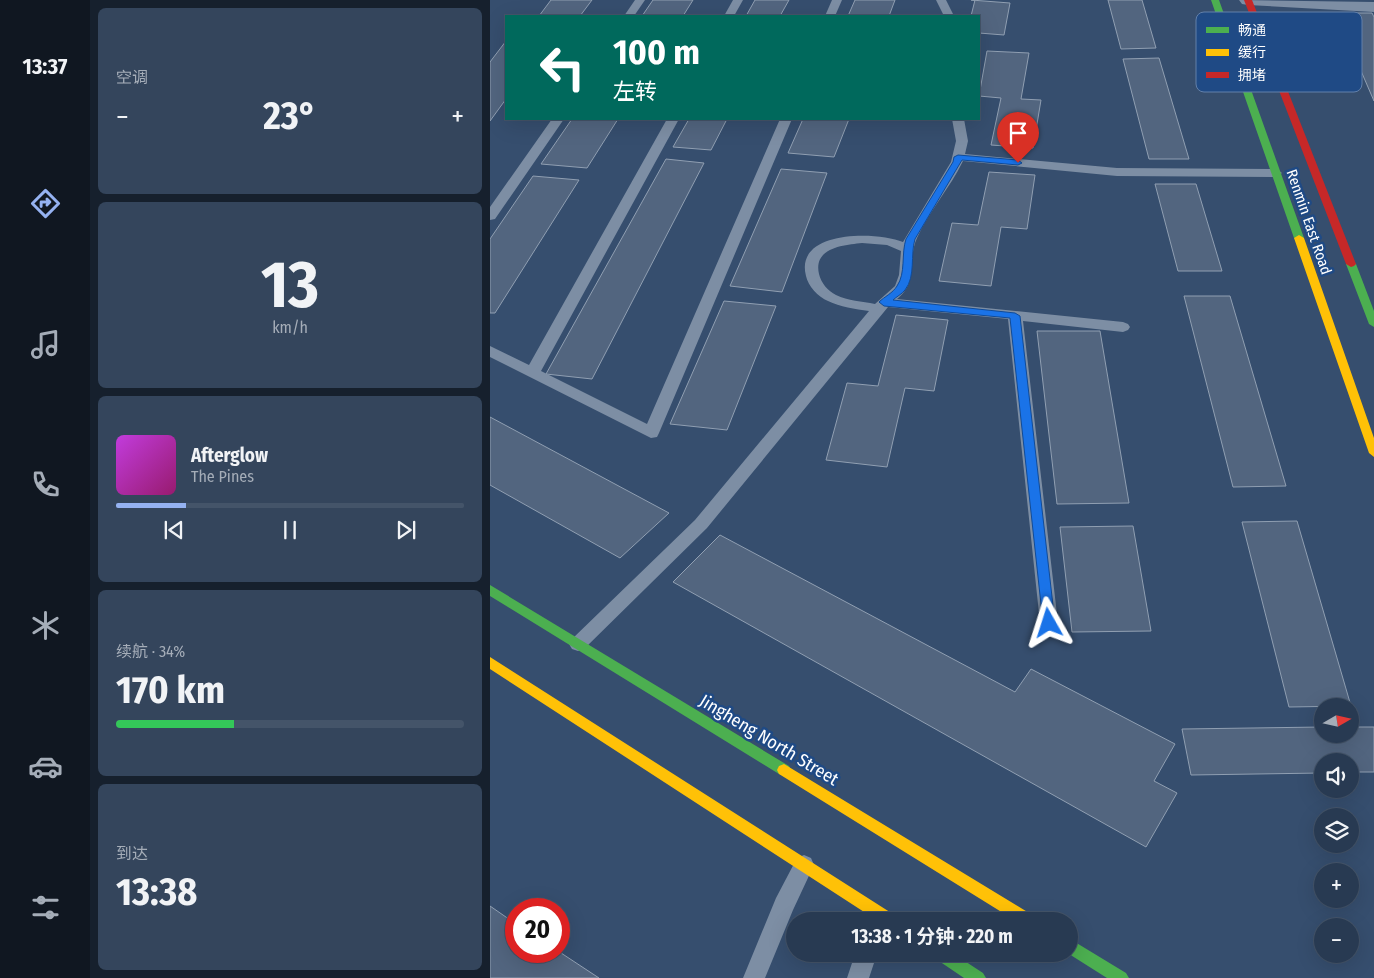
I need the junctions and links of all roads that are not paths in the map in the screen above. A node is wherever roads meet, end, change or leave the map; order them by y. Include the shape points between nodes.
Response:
1 (640, 0) edge
2 (738, 0) edge
3 (837, 0) edge
4 (941, 0) edge
5 (1215, 0) edge
6 (1248, 0) edge
7 (1374, 7) edge
8 (1219, 12) edge
9 (1253, 12) edge
10 (630, 15) edge
11 (730, 15) edge
12 (830, 15) edge
13 (948, 15) edge
14 (1247, 92) edge
15 (1284, 92) edge
16 (557, 120) edge
17 (672, 120) edge
18 (786, 120) edge
19 (958, 120) edge
20 (958, 157) junction
21 (1276, 173) junction
22 (490, 216) edge
23 (907, 248) junction
24 (881, 306) junction
25 (1015, 316) junction
26 (1374, 324) edge
27 (1123, 327) dead end
28 (490, 351) edge
29 (532, 373) junction
30 (1374, 453) edge
31 (490, 590) edge
32 (1049, 623) dead end
33 (578, 644) junction
34 (490, 662) edge
35 (804, 864) junction
36 (872, 912) edge
37 (1014, 912) edge
38 (1078, 951) edge
39 (863, 962) edge
40 (953, 962) edge
41 (754, 978) edge
42 (858, 978) edge
43 (978, 978) edge
44 (1121, 978) edge

1 - 10 lane
2 - 11 lane
3 - 12 lane
4 - 13 lane
5 - 8 main road, Renmin East Road
6 - 7 street
6 - 9 main road, Renmin East Road
14 - 21 main road, Renmin East Road
15 - 26 main road, Renmin East Road
16 - 22 lane
17 - 29 lane
18 - 29 lane via 651,433
19 - 20 lane via 962,141
20 - 21 lane via 1117,172
20 - 23 lane
21 - 30 main road, Renmin East Road
23 - 24 lane via 902,288
23 - 24 lane via 886,241 861,240 829,245 820,249 811,260 810,271 816,284 832,299
24 - 25 lane
24 - 33 lane via 701,524
25 - 27 lane
25 - 32 lane
28 - 29 lane
31 - 33 main road, Jingheng North Street
33 - 37 main road, Jingheng North Street
34 - 35 main road
35 - 36 main road
35 - 41 lane
38 - 44 main road
39 - 42 lane
40 - 43 main road

